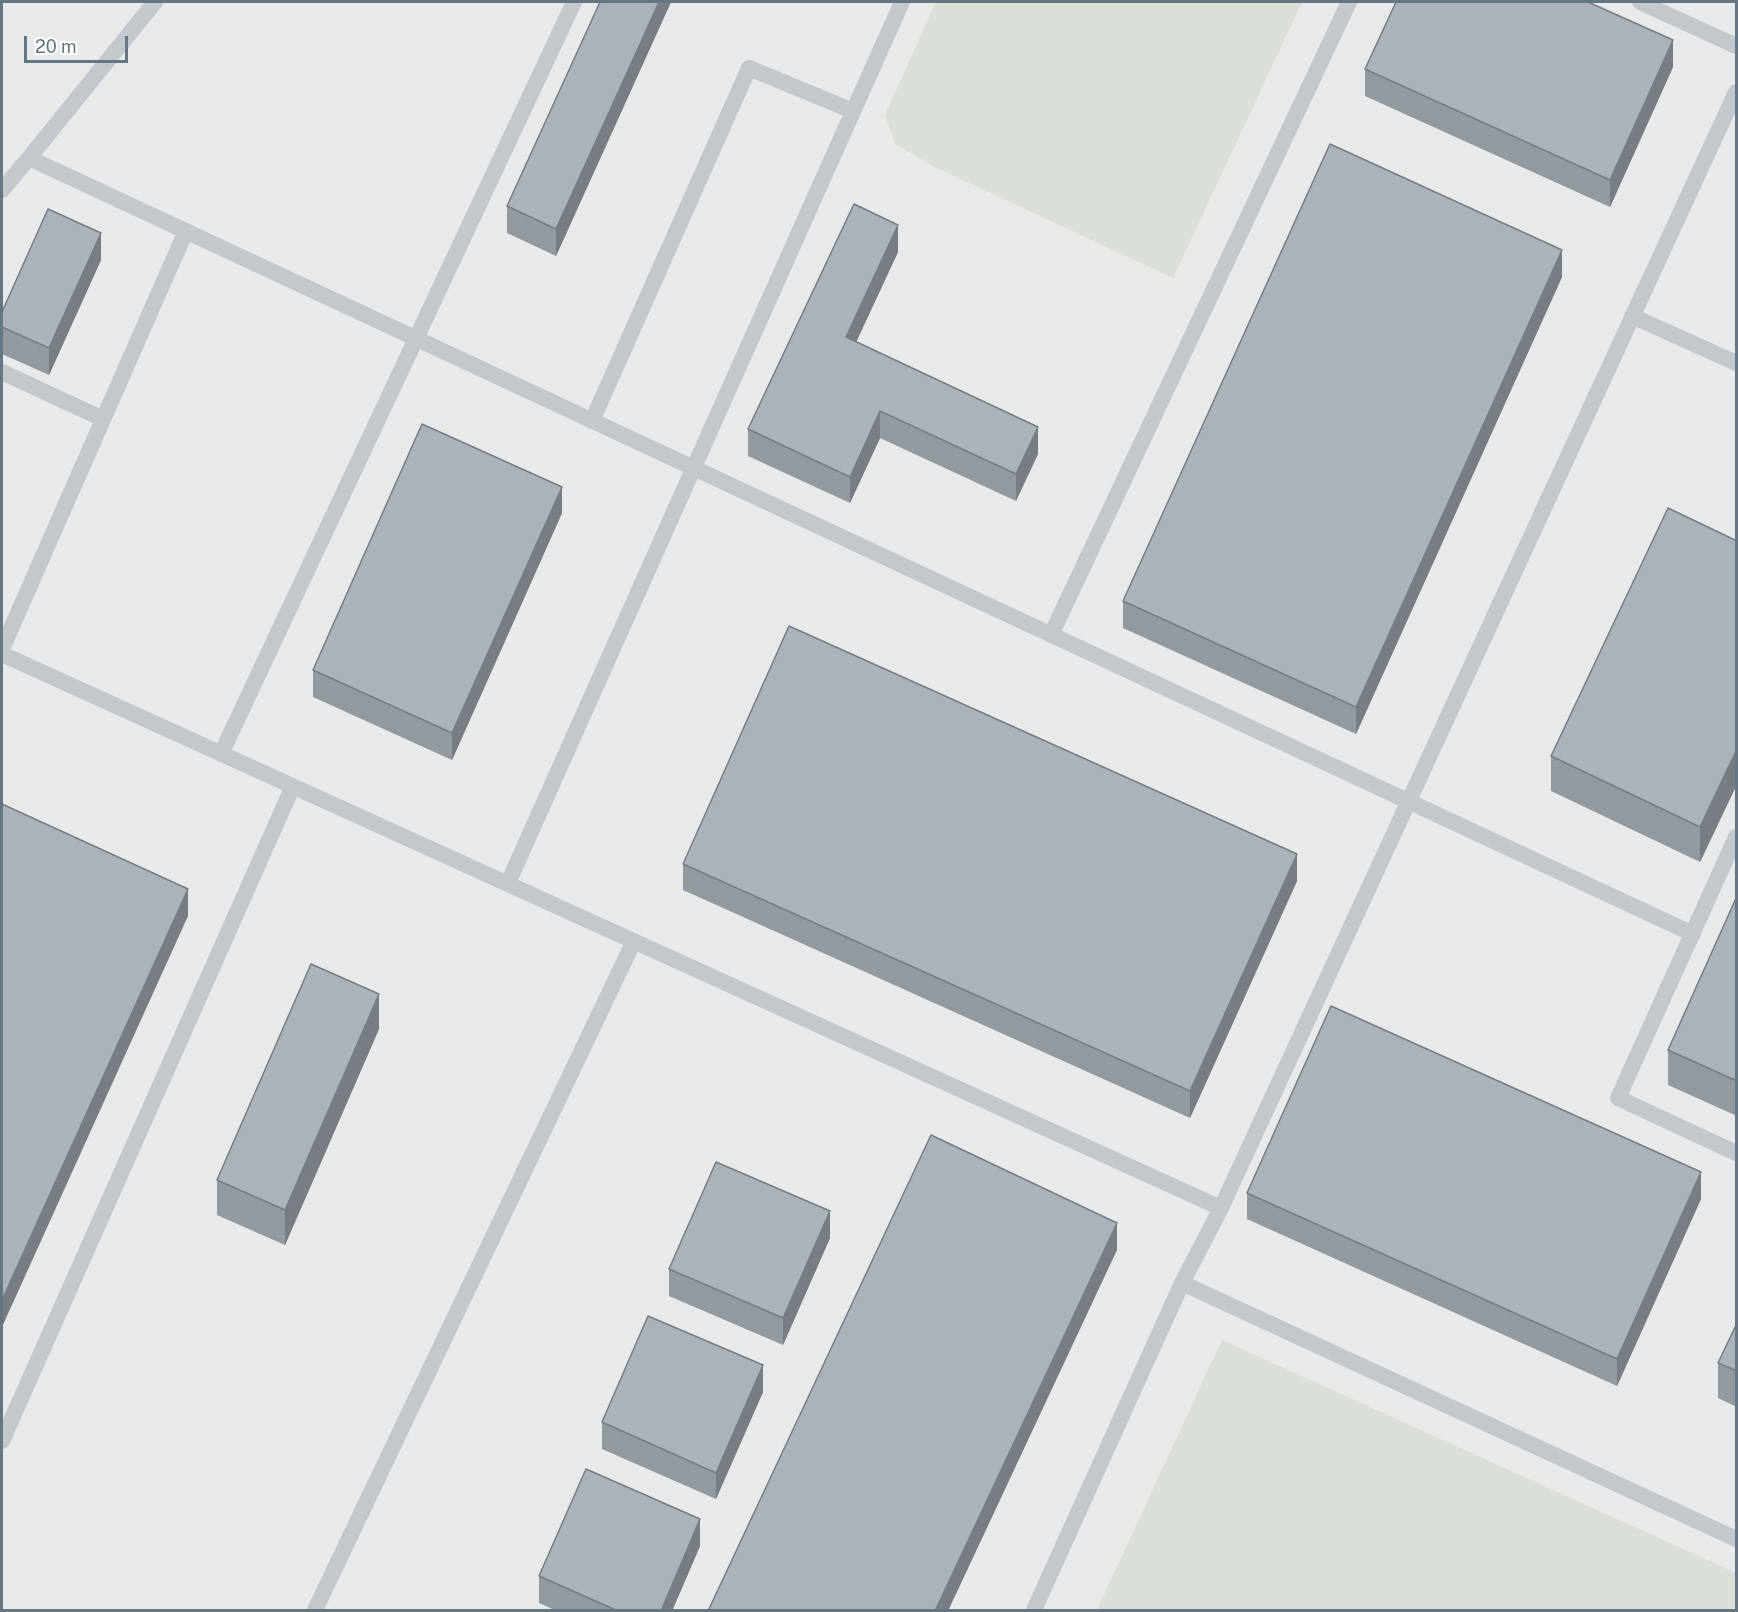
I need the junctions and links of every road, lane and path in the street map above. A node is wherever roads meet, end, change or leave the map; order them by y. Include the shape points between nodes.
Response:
1 (155, 2) edge
2 (574, 2) edge
3 (902, 2) edge
4 (1349, 2) edge
5 (1640, 2) edge
6 (1737, 46) edge
7 (1737, 92) edge
8 (853, 111) junction
9 (29, 158) junction
10 (2, 190) edge
11 (186, 231) junction
12 (1632, 316) junction
13 (415, 338) junction
14 (1737, 363) edge
15 (2, 372) edge
16 (103, 418) junction
17 (592, 421) junction
18 (693, 468) junction
19 (1051, 635) junction
20 (2, 649) edge
21 (2, 654) edge
22 (221, 754) junction
23 (293, 786) junction
24 (1408, 802) junction
25 (1737, 837) edge
26 (508, 883) junction
27 (1693, 934) junction
28 (634, 941) junction
29 (1737, 1153) edge
30 (1221, 1208) junction
31 (1182, 1283) junction
32 (2, 1441) edge
33 (1737, 1539) edge
34 (315, 1611) edge
35 (1034, 1611) edge

1 - 9 lane
2 - 13 lane
3 - 8 lane
4 - 19 lane
5 - 6 lane
7 - 12 lane
8 - 17 lane via 749,68
8 - 18 lane
9 - 10 lane
9 - 11 lane
11 - 13 lane
11 - 16 lane
12 - 14 lane
12 - 24 lane
13 - 17 lane
13 - 22 lane
15 - 16 lane
16 - 20 lane
17 - 18 lane
18 - 19 lane
18 - 26 lane
19 - 24 lane
21 - 22 lane
22 - 23 lane
23 - 26 lane
23 - 32 lane
24 - 27 lane
24 - 30 lane
25 - 27 lane
26 - 28 lane
27 - 29 lane via 1618,1098
28 - 30 lane
28 - 34 lane
30 - 31 lane
31 - 33 lane
31 - 35 lane

